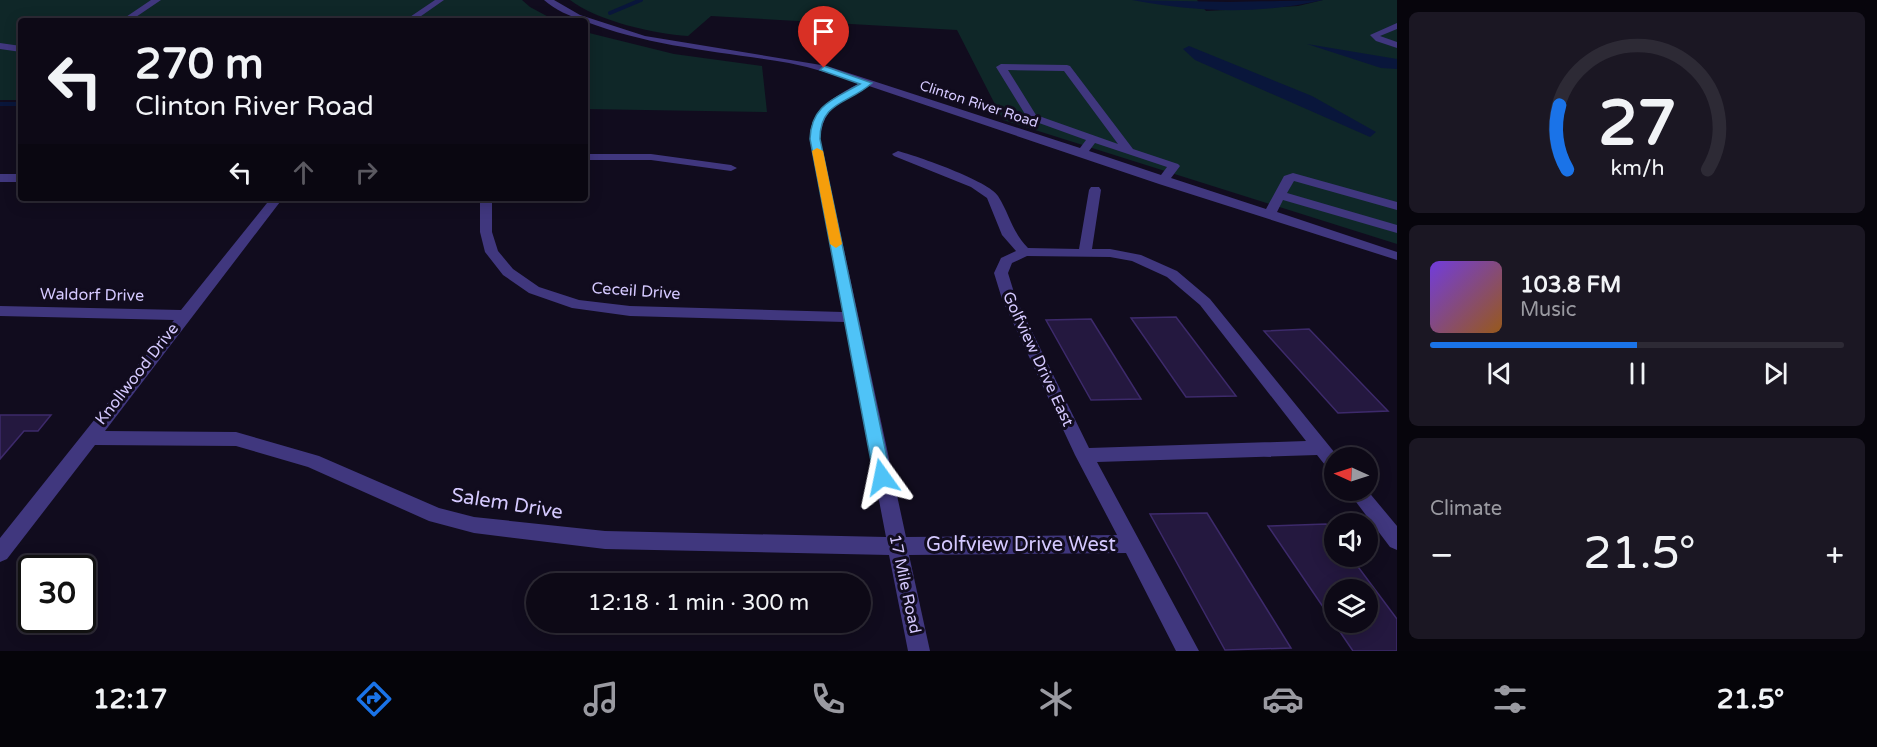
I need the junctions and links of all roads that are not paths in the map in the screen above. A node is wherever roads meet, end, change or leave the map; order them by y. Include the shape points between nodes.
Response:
1 (156, 0) edge
2 (440, 0) edge
3 (548, 0) edge
4 (129, 18) edge
5 (413, 18) edge
6 (581, 18) edge
7 (588, 21) edge
8 (1397, 26) edge
9 (1397, 45) edge
10 (0, 46) edge
11 (18, 49) edge
12 (867, 83) junction
13 (1092, 139) junction
14 (1130, 151) junction
15 (898, 154) dead end
16 (1082, 154) junction
17 (588, 157) edge
18 (731, 168) dead end
19 (0, 178) edge
20 (18, 178) edge
21 (1163, 181) junction
22 (1095, 190) dead end
23 (1280, 195) junction
24 (275, 201) edge
25 (486, 201) edge
26 (1397, 206) edge
27 (1269, 214) junction
28 (1397, 229) edge
29 (1085, 251) junction
30 (1024, 252) junction
31 (1397, 255) edge
32 (0, 311) edge
33 (183, 315) junction
34 (849, 317) junction
35 (88, 438) junction
36 (1321, 448) junction
37 (1324, 452) edge
38 (1084, 455) junction
39 (1365, 501) edge
40 (1397, 541) edge
41 (1132, 544) junction
42 (897, 546) junction
43 (0, 553) edge
44 (919, 651) edge
45 (1188, 651) edge

1 - 4 street
2 - 5 street
3 - 6 street, Clinton River Road
7 - 12 street, Clinton River Road via 664,40 798,62
8 - 9 street via 1374,34
10 - 11 street
12 - 16 street, Clinton River Road
12 - 34 street, 17 Mile Road via 827,107 815,125
13 - 14 street
13 - 14 street via 1032,117 1001,67 1067,68
13 - 16 street
14 - 21 street via 1174,166
15 - 30 street via 975,184 992,196 1009,235
16 - 21 street, Clinton River Road
17 - 18 street via 651,157
19 - 20 street
21 - 27 street, Clinton River Road
22 - 29 street
23 - 26 street via 1288,178 1293,177
23 - 27 street
23 - 28 street
24 - 33 street, Knollwood Drive
25 - 34 street, Ceceil Drive via 486,232 492,252 508,272 534,290 577,305 630,311
27 - 31 street, Clinton River Road
29 - 30 street
29 - 36 street via 1136,258 1184,282 1205,302
30 - 38 street, Golfview Drive East via 1006,261 1001,278
32 - 33 street, Waldorf Drive
33 - 35 street, Knollwood Drive
34 - 42 street, 17 Mile Road
35 - 42 street, Salem Drive via 236,439 313,461 436,515 474,525 605,540
35 - 43 street, Knollwood Drive
36 - 37 street
36 - 38 street
38 - 41 street, Golfview Drive East
39 - 40 street
41 - 42 street, Golfview Drive West
41 - 45 street, Golfview Drive West
42 - 44 street, 17 Mile Road

